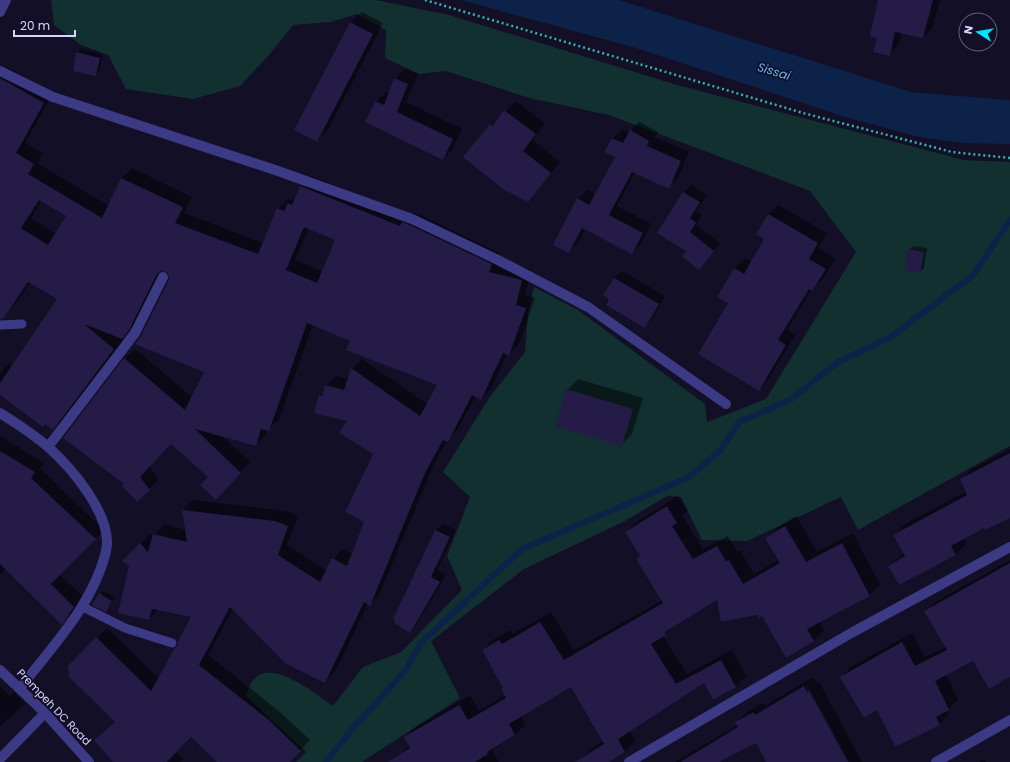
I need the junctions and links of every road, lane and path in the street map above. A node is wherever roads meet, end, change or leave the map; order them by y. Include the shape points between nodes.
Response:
1 (6, 0) edge
2 (425, 0) edge
3 (0, 12) edge
4 (0, 71) edge
5 (1010, 158) edge
6 (163, 277) dead end
7 (22, 324) dead end
8 (0, 325) edge
9 (726, 404) dead end
10 (0, 413) edge
11 (48, 447) junction
12 (1010, 547) edge
13 (83, 607) junction
14 (172, 643) dead end
15 (0, 670) edge
16 (20, 688) junction
17 (45, 713) junction
18 (1010, 720) edge
19 (0, 759) edge
20 (89, 762) edge
21 (629, 762) edge
22 (936, 762) edge

1 - 3 street
2 - 5 path via 803,113 952,152
4 - 9 street via 53,97 278,171 412,219 588,307
6 - 11 street via 135,333
7 - 8 lane
10 - 11 street
11 - 13 street via 86,489 105,523 106,550
12 - 21 street via 853,632
13 - 14 lane via 125,628
13 - 16 street
15 - 16 street, Prempeh DC Road
16 - 17 street, Prempeh DC Road
17 - 19 street
17 - 20 street, Prempeh DC Road
18 - 22 street

